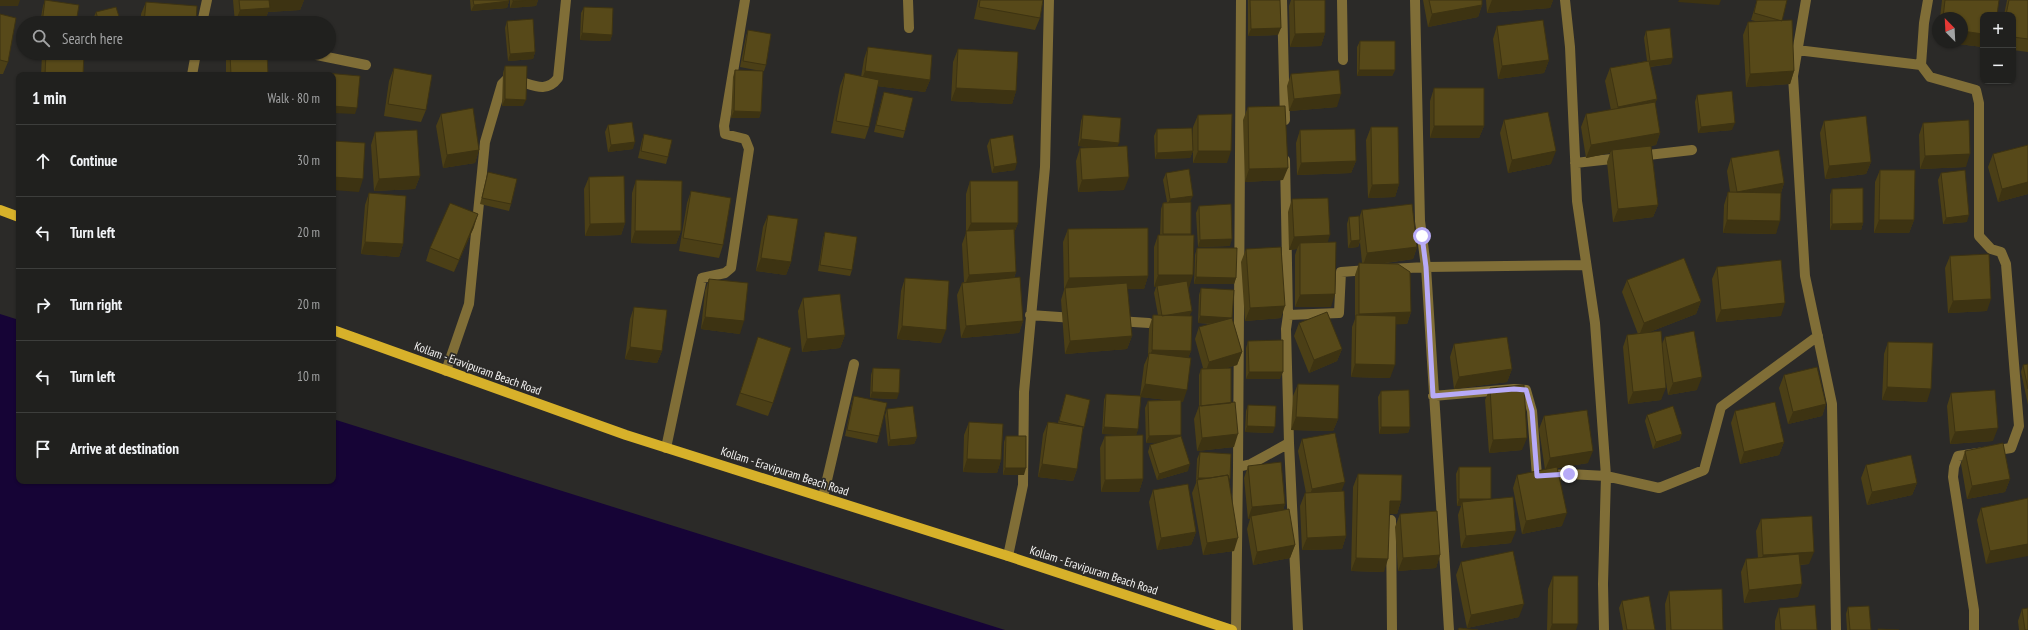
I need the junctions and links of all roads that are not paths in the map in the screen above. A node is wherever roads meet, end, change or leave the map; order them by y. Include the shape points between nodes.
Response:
1 (206, 0) edge
2 (566, 0) edge
3 (745, 0) edge
4 (908, 0) edge
5 (1049, 0) edge
6 (1241, 0) edge
7 (1282, 0) edge
8 (1342, 0) edge
9 (1415, 0) edge
10 (1565, 0) edge
11 (1806, 0) edge
12 (1928, 0) edge
13 (203, 16) edge
14 (909, 28) dead end
15 (1797, 50) junction
16 (336, 59) edge
17 (195, 60) edge
18 (1343, 60) dead end
19 (366, 65) dead end
20 (1921, 65) junction
21 (193, 72) edge
22 (1285, 134) edge
23 (1285, 150) edge
24 (1692, 150) dead end
25 (1575, 162) junction
26 (0, 210) edge
27 (16, 216) edge
28 (1586, 265) junction
29 (1426, 267) junction
30 (1030, 314) junction
31 (1288, 315) junction
32 (1086, 319) edge
33 (1109, 320) edge
34 (1149, 323) dead end
35 (336, 331) edge
36 (1818, 336) junction
37 (854, 364) dead end
38 (446, 371) junction
39 (1433, 396) junction
40 (1289, 443) junction
41 (666, 448) junction
42 (1238, 467) junction
43 (1606, 476) junction
44 (823, 497) junction
45 (1391, 520) edge
46 (1008, 556) junction
47 (1232, 630) edge
48 (1236, 630) edge
49 (1298, 630) edge
50 (1392, 630) edge
51 (1449, 630) edge
52 (1604, 630) edge
53 (1836, 630) edge
54 (1974, 630) edge

1 - 13 street
2 - 38 street via 558,78 553,85 545,88 517,79 507,79 502,84 485,142 469,304
3 - 41 street via 724,126 725,134 745,139 749,149 731,268 726,273 702,278
4 - 14 street
5 - 30 street via 1045,167
6 - 42 street
7 - 22 street
8 - 18 street
9 - 29 street via 1420,221
10 - 25 street via 1570,47
11 - 15 street
12 - 20 street
15 - 20 street
15 - 36 street via 1793,76 1805,276
16 - 19 street
17 - 21 street
20 - 54 street via 1930,78 1976,90 1979,103 1979,236 1991,249 2000,252 2006,264 2019,426 2011,448 1958,456 1954,466 1953,478 1974,610
23 - 31 street
24 - 25 street
25 - 28 street via 1577,201
26 - 27 main road
28 - 29 street
28 - 43 street via 1595,323
29 - 31 street via 1341,272 1340,313
29 - 39 street
30 - 32 street
30 - 46 street via 1024,392 1023,485
31 - 40 street via 1286,329
33 - 34 street
35 - 38 main road, Kollam - Eravipuram Beach Road
36 - 43 street via 1721,407 1704,470 1659,488
36 - 53 street via 1832,404
37 - 44 street
38 - 41 main road, Kollam - Eravipuram Beach Road
39 - 43 street via 1526,390 1532,411 1537,476
39 - 51 street
40 - 42 street via 1251,464
40 - 49 street
41 - 44 main road, Kollam - Eravipuram Beach Road
42 - 48 street
43 - 52 street
44 - 46 main road, Kollam - Eravipuram Beach Road
45 - 50 street
46 - 47 main road, Kollam - Eravipuram Beach Road

